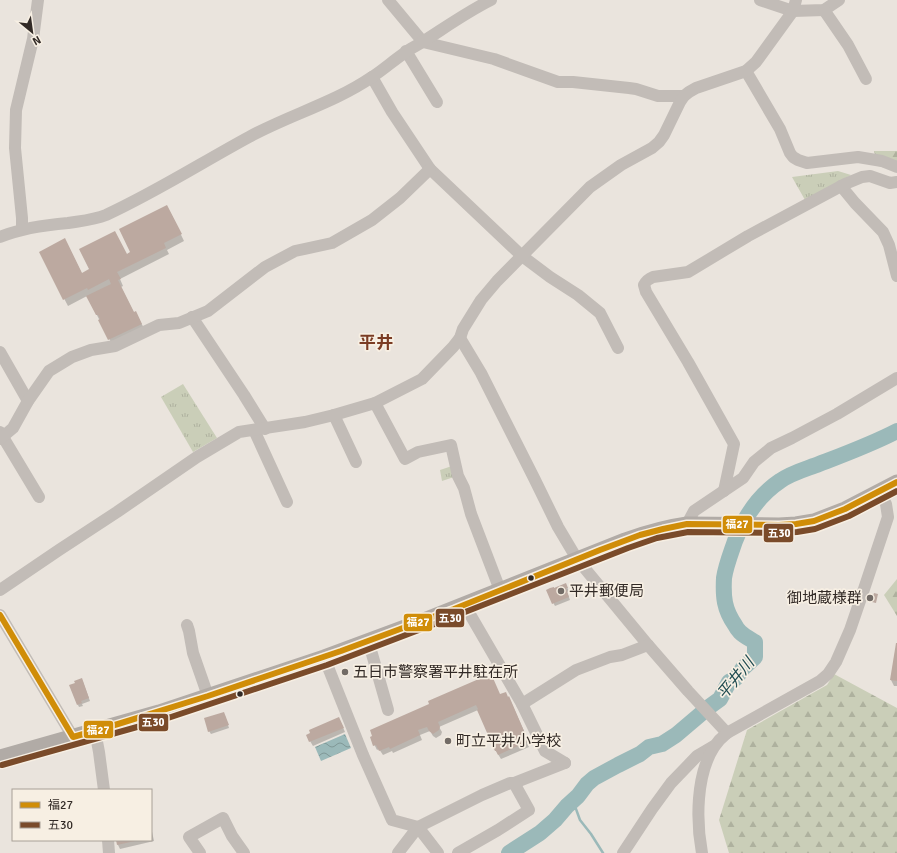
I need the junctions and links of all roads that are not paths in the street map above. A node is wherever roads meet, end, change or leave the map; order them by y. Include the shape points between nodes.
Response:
1 (38, 0) edge
2 (388, 0) edge
3 (491, 0) edge
4 (760, 0) edge
5 (839, 0) edge
6 (794, 6) edge
7 (824, 10) junction
8 (423, 42) junction
9 (406, 51) junction
10 (746, 71) junction
11 (372, 77) junction
12 (866, 78) dead end
13 (684, 96) junction
14 (436, 102) dead end
15 (897, 167) edge
16 (430, 169) junction
17 (897, 182) edge
18 (841, 186) junction
19 (22, 229) junction
20 (0, 237) edge
21 (522, 256) junction
22 (897, 276) edge
23 (192, 317) junction
24 (460, 338) junction
25 (618, 348) dead end
26 (0, 352) edge
27 (897, 378) edge
28 (28, 401) junction
29 (375, 403) junction
30 (334, 415) junction
31 (259, 429) junction
32 (1, 436) edge
33 (356, 462) dead end
34 (897, 482) edge
35 (724, 491) junction
36 (879, 492) junction
37 (39, 497) dead end
38 (287, 502) dead end
39 (687, 524) junction
40 (577, 559) junction
41 (0, 590) edge
42 (500, 590) junction
43 (464, 604) junction
44 (0, 615) edge
45 (185, 633) dead end
46 (368, 640) junction
47 (648, 645) junction
48 (324, 657) junction
49 (208, 696) junction
50 (522, 704) junction
51 (388, 710) dead end
52 (94, 731) junction
53 (727, 733) junction
54 (73, 737) junction
55 (715, 746) junction
56 (0, 757) edge
57 (514, 783) junction
58 (104, 789) edge
59 (418, 827) junction
60 (108, 841) edge
61 (109, 853) edge
62 (200, 853) edge
63 (244, 853) edge
64 (398, 853) edge
65 (438, 853) edge
66 (458, 853) edge
67 (623, 853) edge
68 (702, 853) edge

1 - 19 street via 33,39 16,110 15,148
2 - 8 street
3 - 8 street via 458,18
4 - 6 street
5 - 7 street
6 - 7 street
6 - 10 street via 756,62
7 - 12 street via 848,44
8 - 9 street
8 - 13 street via 494,59 558,82 629,88 658,96
9 - 11 street
9 - 14 street
10 - 13 street via 696,88
10 - 15 street via 780,129 793,157 807,163 858,157 882,160
11 - 16 street
11 - 19 street via 338,97 250,136 104,216
13 - 21 street via 659,142 621,164 590,188
16 - 21 street
16 - 23 street via 372,220 332,243 295,251 265,267 208,311
17 - 18 street via 890,183 870,176
18 - 22 street via 883,232 889,244
18 - 35 street via 688,272 648,278 644,285 734,444
19 - 20 street
21 - 24 street via 481,300
21 - 25 street via 600,313
23 - 28 street via 179,323 159,325 115,346 91,350 72,358 49,371
23 - 31 street via 244,394
24 - 29 street via 422,379
24 - 40 street via 481,373 558,527
26 - 28 street
27 - 35 street via 837,414 771,448 754,462 743,478
28 - 32 street via 13,428
29 - 30 street
29 - 42 street via 405,459 418,452 451,445 458,476
30 - 31 street
30 - 33 street
31 - 38 street
31 - 41 street via 239,432 197,457
32 - 37 street
34 - 36 main road
35 - 39 street via 694,511
36 - 39 main road via 814,521 796,524
36 - 53 street via 886,504 888,517 864,592 836,662 820,681
39 - 40 main road via 649,532
40 - 42 main road
40 - 47 street
42 - 43 main road
43 - 46 main road
43 - 50 street
44 - 54 street
45 - 49 street
46 - 48 main road
46 - 51 street
47 - 50 street via 576,670
47 - 53 street
48 - 49 main road
48 - 59 street via 392,820
49 - 52 main road
50 - 57 street via 545,751 565,763
52 - 54 main road
52 - 58 street
53 - 55 street
54 - 56 main road
55 - 67 street via 697,756 671,783
55 - 68 street via 705,767 700,790 699,824
57 - 59 street via 482,795
57 - 66 street via 529,810
59 - 64 street
59 - 65 street
60 - 61 street
62 - 63 street via 188,838 223,818

